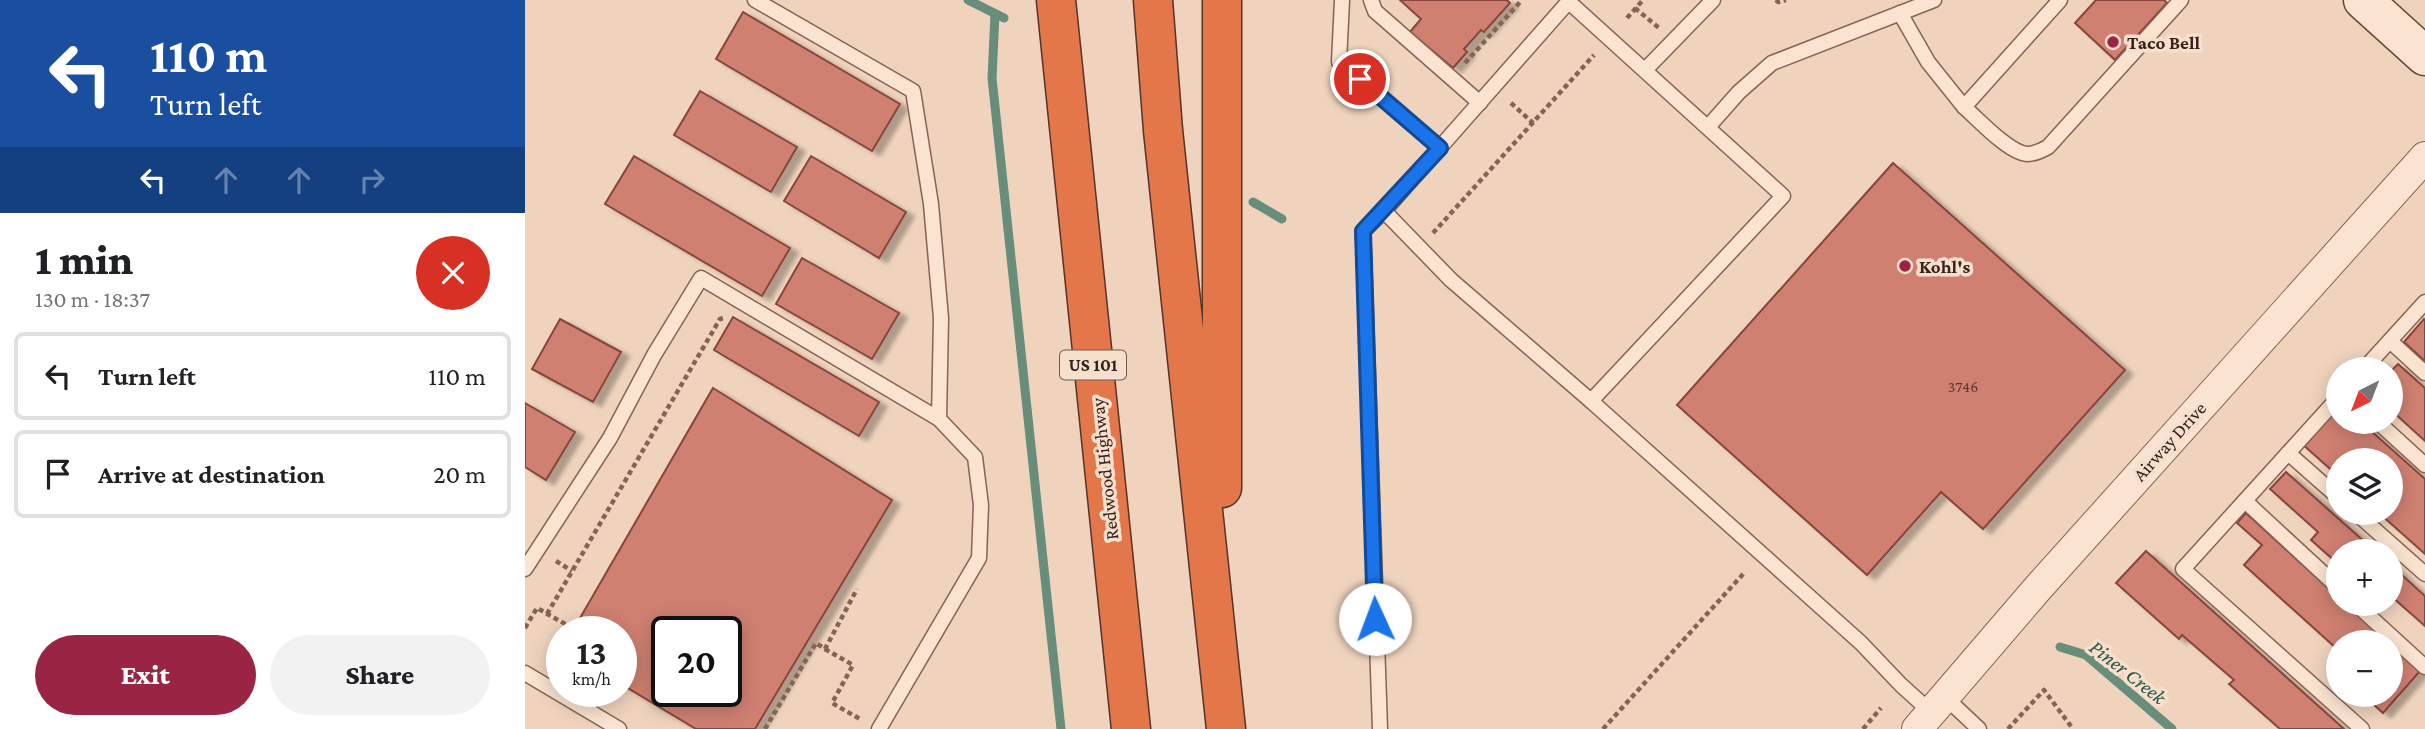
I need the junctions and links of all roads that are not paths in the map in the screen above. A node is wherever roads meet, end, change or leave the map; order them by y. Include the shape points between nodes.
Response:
1 (755, 0) edge
2 (1056, 0) edge
3 (1153, 0) edge
4 (1222, 0) edge
5 (1342, 0) edge
6 (1371, 0) edge
7 (1713, 0) edge
8 (1934, 0) edge
9 (2060, 0) edge
10 (2181, 0) edge
11 (2363, 0) edge
12 (1569, 1) edge
13 (1900, 13) junction
14 (2425, 55) edge
15 (1645, 70) junction
16 (1480, 103) junction
17 (1964, 107) junction
18 (1708, 127) junction
19 (1440, 148) junction
20 (2425, 157) edge
21 (1384, 211) junction
22 (2425, 302) edge
23 (2390, 341) junction
24 (2375, 357) edge
25 (2425, 373) edge
26 (1591, 401) junction
27 (2326, 411) edge
28 (939, 419) junction
29 (2391, 434) edge
30 (2288, 453) junction
31 (2425, 465) edge
32 (2326, 486) edge
33 (2245, 501) junction
34 (2370, 525) edge
35 (525, 569) edge
36 (2425, 574) edge
37 (2326, 576) edge
38 (2370, 616) edge
39 (2425, 667) edge
40 (525, 673) edge
41 (1224, 711) edge
42 (1931, 713) edge
43 (619, 729) edge
44 (880, 729) edge
45 (1131, 729) edge
46 (1380, 729) edge
47 (1979, 729) edge
48 (2362, 729) edge

1 - 28 lane via 913,91 931,204 941,318
2 - 45 highway, Redwood Highway / US 101
3 - 41 highway
4 - 41 highway
5 - 19 lane via 1339,62
6 - 16 lane via 1375,11
7 - 15 lane
8 - 13 lane
9 - 17 lane
10 - 17 lane via 2048,147 2037,153 2024,154 2010,147
11 - 14 street
12 - 15 lane
12 - 16 lane
13 - 17 lane via 1929,62
13 - 18 lane via 1772,63
15 - 18 lane
16 - 19 lane
18 - 26 lane via 1783,196
19 - 21 lane
20 - 42 street, Airway Drive
21 - 26 lane via 1451,280
21 - 46 lane via 1363,231
22 - 23 lane
23 - 24 lane
23 - 25 lane
26 - 42 lane via 1861,643
27 - 30 lane
28 - 35 lane via 701,278 610,438
28 - 44 lane via 975,457 981,505 979,558
29 - 31 lane
30 - 32 lane
30 - 33 lane
33 - 37 lane
33 - 48 lane via 2183,569
34 - 36 lane
38 - 39 lane
40 - 43 lane
42 - 47 lane

